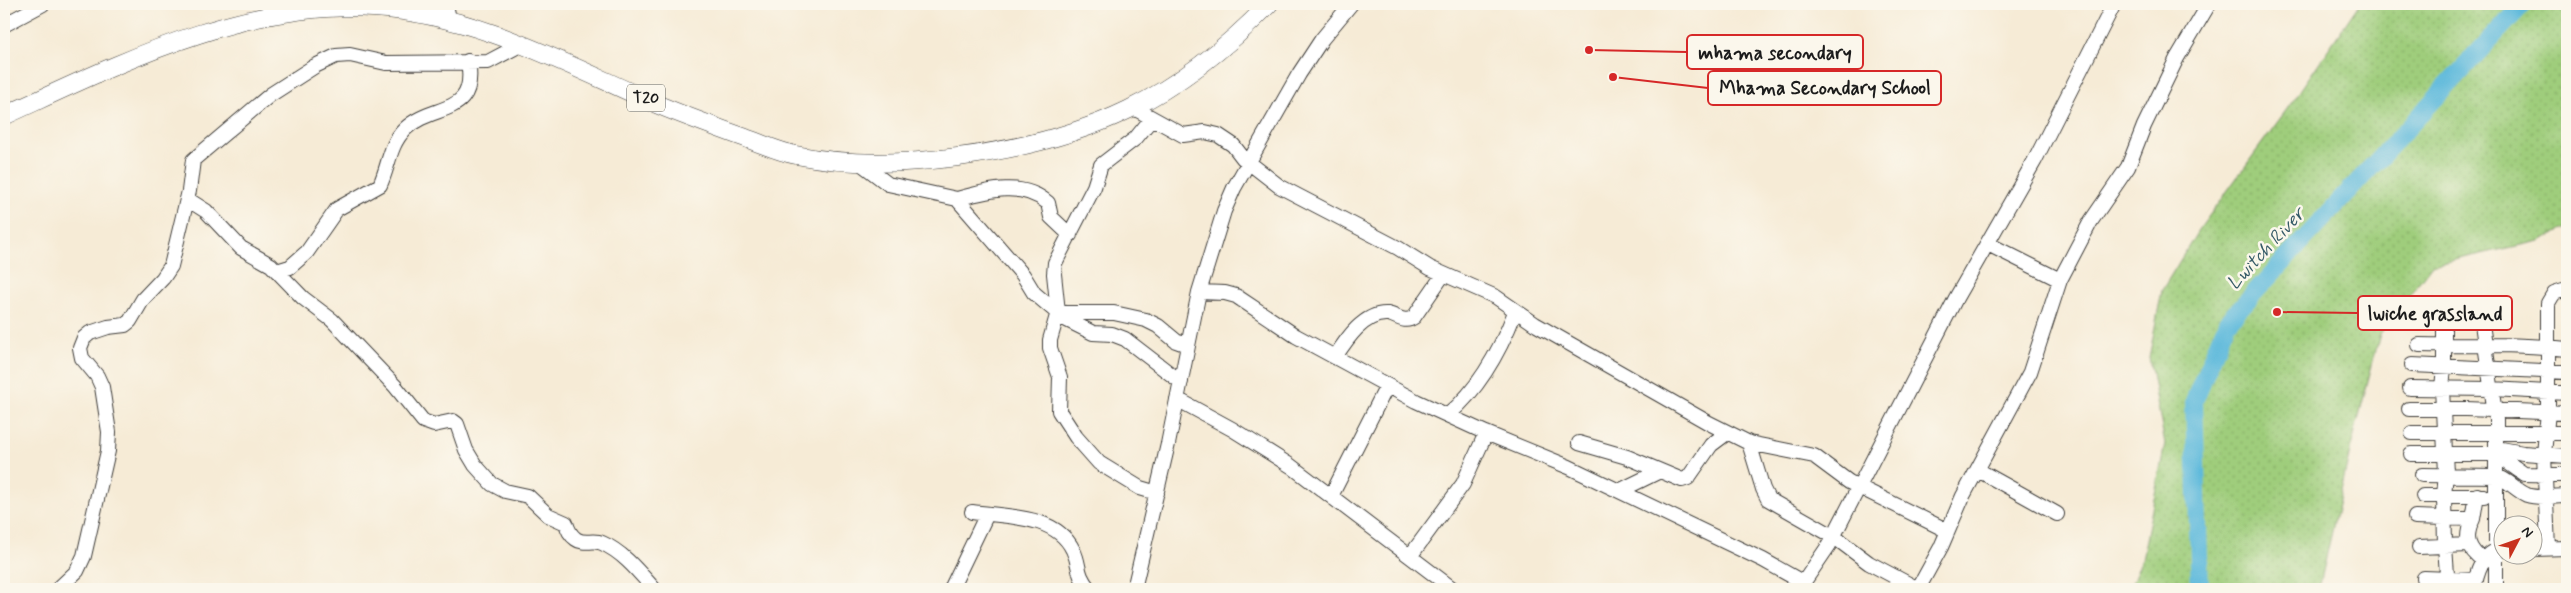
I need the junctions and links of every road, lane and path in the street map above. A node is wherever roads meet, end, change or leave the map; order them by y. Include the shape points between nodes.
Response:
1 (43, 4) edge
2 (1269, 4) edge
3 (1351, 4) edge
4 (2114, 4) edge
5 (2209, 4) edge
6 (339, 6) edge
7 (448, 11) edge
8 (4, 25) edge
9 (522, 44) junction
10 (468, 62) junction
11 (1134, 108) junction
12 (4, 116) edge
13 (1157, 122) junction
14 (859, 162) junction
15 (1248, 163) junction
16 (187, 199) junction
17 (957, 199) junction
18 (1070, 236) junction
19 (1988, 244) junction
20 (277, 271) junction
21 (1443, 275) junction
22 (2060, 280) junction
23 (1199, 292) junction
24 (2567, 293) edge
25 (1516, 312) junction
26 (1058, 314) junction
27 (2444, 320) dead end
28 (2482, 324) dead end
29 (1187, 345) junction
30 (2419, 345) dead end
31 (2443, 346) junction
32 (2484, 346) junction
33 (2549, 347) junction
34 (2567, 349) edge
35 (1335, 357) junction
36 (2412, 365) dead end
37 (2444, 367) junction
38 (2488, 368) junction
39 (2548, 370) junction
40 (2567, 372) edge
41 (1181, 382) junction
42 (1387, 386) junction
43 (2410, 388) dead end
44 (2442, 388) junction
45 (2492, 389) junction
46 (2548, 391) junction
47 (2567, 394) edge
48 (1177, 399) junction
49 (2409, 409) dead end
50 (2444, 409) junction
51 (2495, 410) junction
52 (2548, 412) junction
53 (2567, 413) edge
54 (1448, 415) junction
55 (2546, 431) junction
56 (2496, 432) junction
57 (1728, 433) junction
58 (2412, 433) dead end
59 (2444, 433) junction
60 (2567, 433) edge
61 (1486, 434) junction
62 (1749, 442) junction
63 (1579, 443) dead end
64 (2496, 451) junction
65 (2411, 454) dead end
66 (2444, 454) junction
67 (2544, 454) junction
68 (2567, 456) edge
69 (1978, 470) junction
70 (1660, 471) junction
71 (2446, 474) junction
72 (2545, 474) junction
73 (2422, 475) dead end
74 (2567, 475) edge
75 (2496, 476) junction
76 (1858, 487) junction
77 (1619, 491) junction
78 (1157, 493) junction
79 (2444, 495) junction
80 (1331, 496) junction
81 (2423, 496) dead end
82 (2477, 496) junction
83 (2547, 496) junction
84 (2567, 496) edge
85 (2496, 497) junction
86 (972, 512) dead end
87 (987, 514) junction
88 (2057, 514) dead end
89 (2496, 514) edge
90 (2415, 518) dead end
91 (2444, 518) junction
92 (2544, 518) edge
93 (2473, 519) junction
94 (1948, 531) junction
95 (1833, 536) junction
96 (2469, 545) junction
97 (2445, 546) junction
98 (2419, 547) dead end
99 (2544, 547) edge
100 (2567, 548) edge
101 (2494, 554) edge
102 (1411, 555) junction
103 (2484, 561) junction
104 (2498, 566) edge
105 (2424, 578) dead end
106 (2448, 584) edge
107 (2475, 585) edge
108 (1801, 586) edge
109 (58, 589) edge
110 (654, 589) edge
111 (951, 589) edge
112 (1090, 589) edge
113 (1134, 589) edge
114 (1453, 589) edge
115 (1918, 589) edge
116 (2496, 589) edge

1 - 8 street
2 - 11 main road, T20 via 1212,57
3 - 15 street via 1313,52
4 - 19 street via 2035,160
5 - 22 street via 2177,58 2128,167 2091,222
6 - 7 main road, T20
6 - 12 main road, T20 via 303,10 199,34 92,76
7 - 9 main road, T20
9 - 10 street via 496,59
9 - 14 main road, T20 via 663,106 780,150
10 - 16 street via 386,63 342,55 324,61 270,95 193,160
10 - 20 street via 471,78 461,101 420,119 405,130 390,151 380,185 337,210 307,252 290,267
11 - 13 street
11 - 14 main road, T20 via 1078,132 991,153 927,162
13 - 15 street via 1183,135 1205,132 1218,135
13 - 18 street via 1150,122 1136,138 1101,165
14 - 17 street via 888,184
15 - 21 street via 1279,186
15 - 23 street via 1224,211
16 - 20 street via 206,212 235,243
16 - 109 street via 171,266 163,278 143,299 130,321 90,333 80,348 82,358 102,387 108,423 108,450 84,556 77,570
17 - 18 street via 998,190 1028,191 1048,202 1051,217
17 - 26 street via 1023,275 1034,293
18 - 26 street via 1054,268
19 - 22 street
19 - 76 street via 1956,298
20 - 110 street via 303,298 332,320 396,386 423,421 434,425 453,420 470,457 492,484 505,491 528,496 548,515 566,523 570,534 581,542 599,542 614,550
21 - 25 street via 1489,294
21 - 35 street via 1414,317 1406,320 1384,314 1370,319 1356,329
22 - 69 street via 2030,372
23 - 29 street
23 - 35 street via 1236,296 1296,336
24 - 33 street via 2563,290 2554,293 2548,303
25 - 54 street via 1483,376
25 - 57 street
26 - 29 street via 1114,314 1146,320
26 - 41 street via 1093,333 1112,334 1125,339
26 - 78 street via 1050,348 1060,377 1057,404 1064,420 1099,463 1140,488
27 - 31 street
28 - 32 street
29 - 41 street
30 - 31 street
31 - 32 street
31 - 37 street
32 - 33 street
32 - 38 street
33 - 34 street
33 - 39 street
35 - 42 street
36 - 37 street
37 - 38 street
37 - 44 street
38 - 39 street
38 - 45 street
39 - 40 street
39 - 46 street
41 - 48 street
42 - 54 street
42 - 80 street
43 - 44 street
44 - 45 street
44 - 50 street
45 - 46 street
45 - 51 street
46 - 47 street
46 - 52 street
48 - 78 street
48 - 80 street via 1259,446
49 - 50 street
50 - 51 street
50 - 59 street
51 - 52 street
51 - 56 street
52 - 53 street
52 - 55 street
54 - 61 street
55 - 56 street
55 - 60 street
55 - 67 street
56 - 59 street
56 - 64 street
57 - 62 street
57 - 70 street via 1711,445 1686,479 1677,479
58 - 59 street
59 - 66 street
61 - 77 street
61 - 102 street via 1463,484
62 - 76 street via 1814,456
62 - 95 street via 1768,499
63 - 70 street
64 - 66 street
64 - 67 street
64 - 72 street via 2524,474
64 - 75 street
65 - 66 street
66 - 71 street
67 - 68 street
67 - 72 street
69 - 88 street
69 - 94 street
70 - 77 street
71 - 73 street
71 - 75 street
71 - 79 street
72 - 74 street
72 - 83 street
75 - 83 street via 2506,479 2516,490 2528,496
75 - 85 street
76 - 94 street
76 - 95 street
77 - 108 street via 1764,560
78 - 113 street
79 - 81 street
79 - 82 street
79 - 91 street
80 - 102 street
82 - 85 street
82 - 93 street
83 - 84 street
83 - 92 street
85 - 89 street
86 - 87 street
87 - 111 street
87 - 112 street via 1032,520 1053,530 1073,550 1080,577
90 - 91 street
91 - 93 street
91 - 97 street
93 - 96 street via 2467,532
94 - 115 street
95 - 108 street
95 - 115 street via 1869,563
96 - 97 street
96 - 103 street
97 - 98 street
97 - 106 street
99 - 100 street
101 - 103 street
102 - 114 street
103 - 107 street via 2477,571
104 - 116 street
105 - 106 street
106 - 107 street

